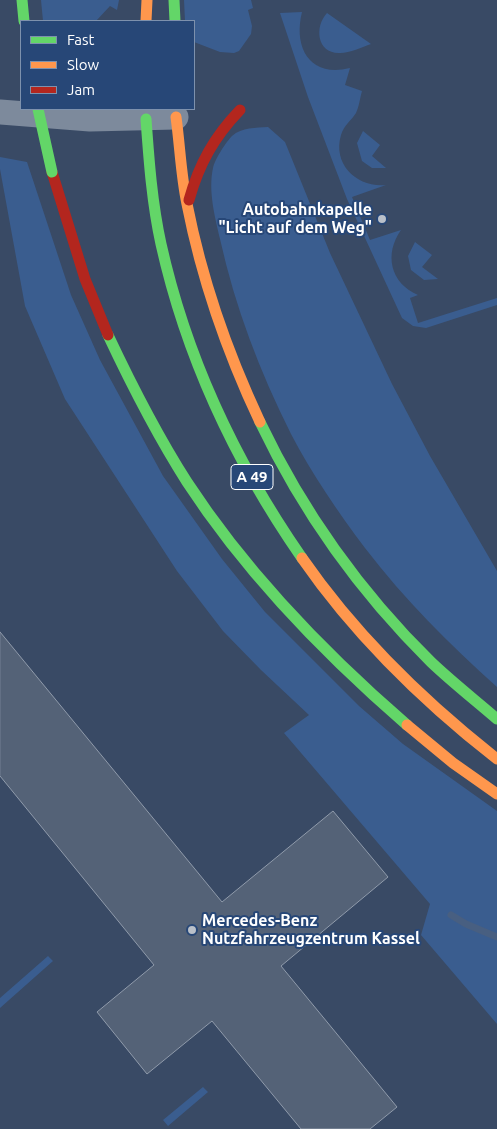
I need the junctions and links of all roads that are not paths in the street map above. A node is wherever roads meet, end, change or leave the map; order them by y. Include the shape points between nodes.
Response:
1 (22, 0) edge
2 (145, 0) edge
3 (174, 0) edge
4 (24, 20) edge
5 (132, 20) edge
6 (146, 20) edge
7 (175, 20) edge
8 (20, 96) edge
9 (0, 101) edge
10 (38, 110) edge
11 (240, 110) dead end
12 (0, 112) edge
13 (176, 113) edge
14 (146, 114) edge
15 (188, 204) junction
16 (497, 720) edge
17 (497, 759) edge
18 (497, 794) edge

1 - 4 main road
2 - 5 street
2 - 6 main road
3 - 7 main road
8 - 9 street
10 - 18 main road, bridge via 72,242 119,362 182,473 215,522 295,618 380,703 444,756
11 - 15 main road via 209,146 196,174
12 - 14 street via 90,120
13 - 14 street
13 - 15 main road, A 49 via 178,151
14 - 17 main road, A 49 via 151,192 177,302 205,379 247,469 295,548 343,612 395,669
15 - 16 main road, A 49 via 209,294 227,346 256,414 300,495 347,565 387,614 438,667

